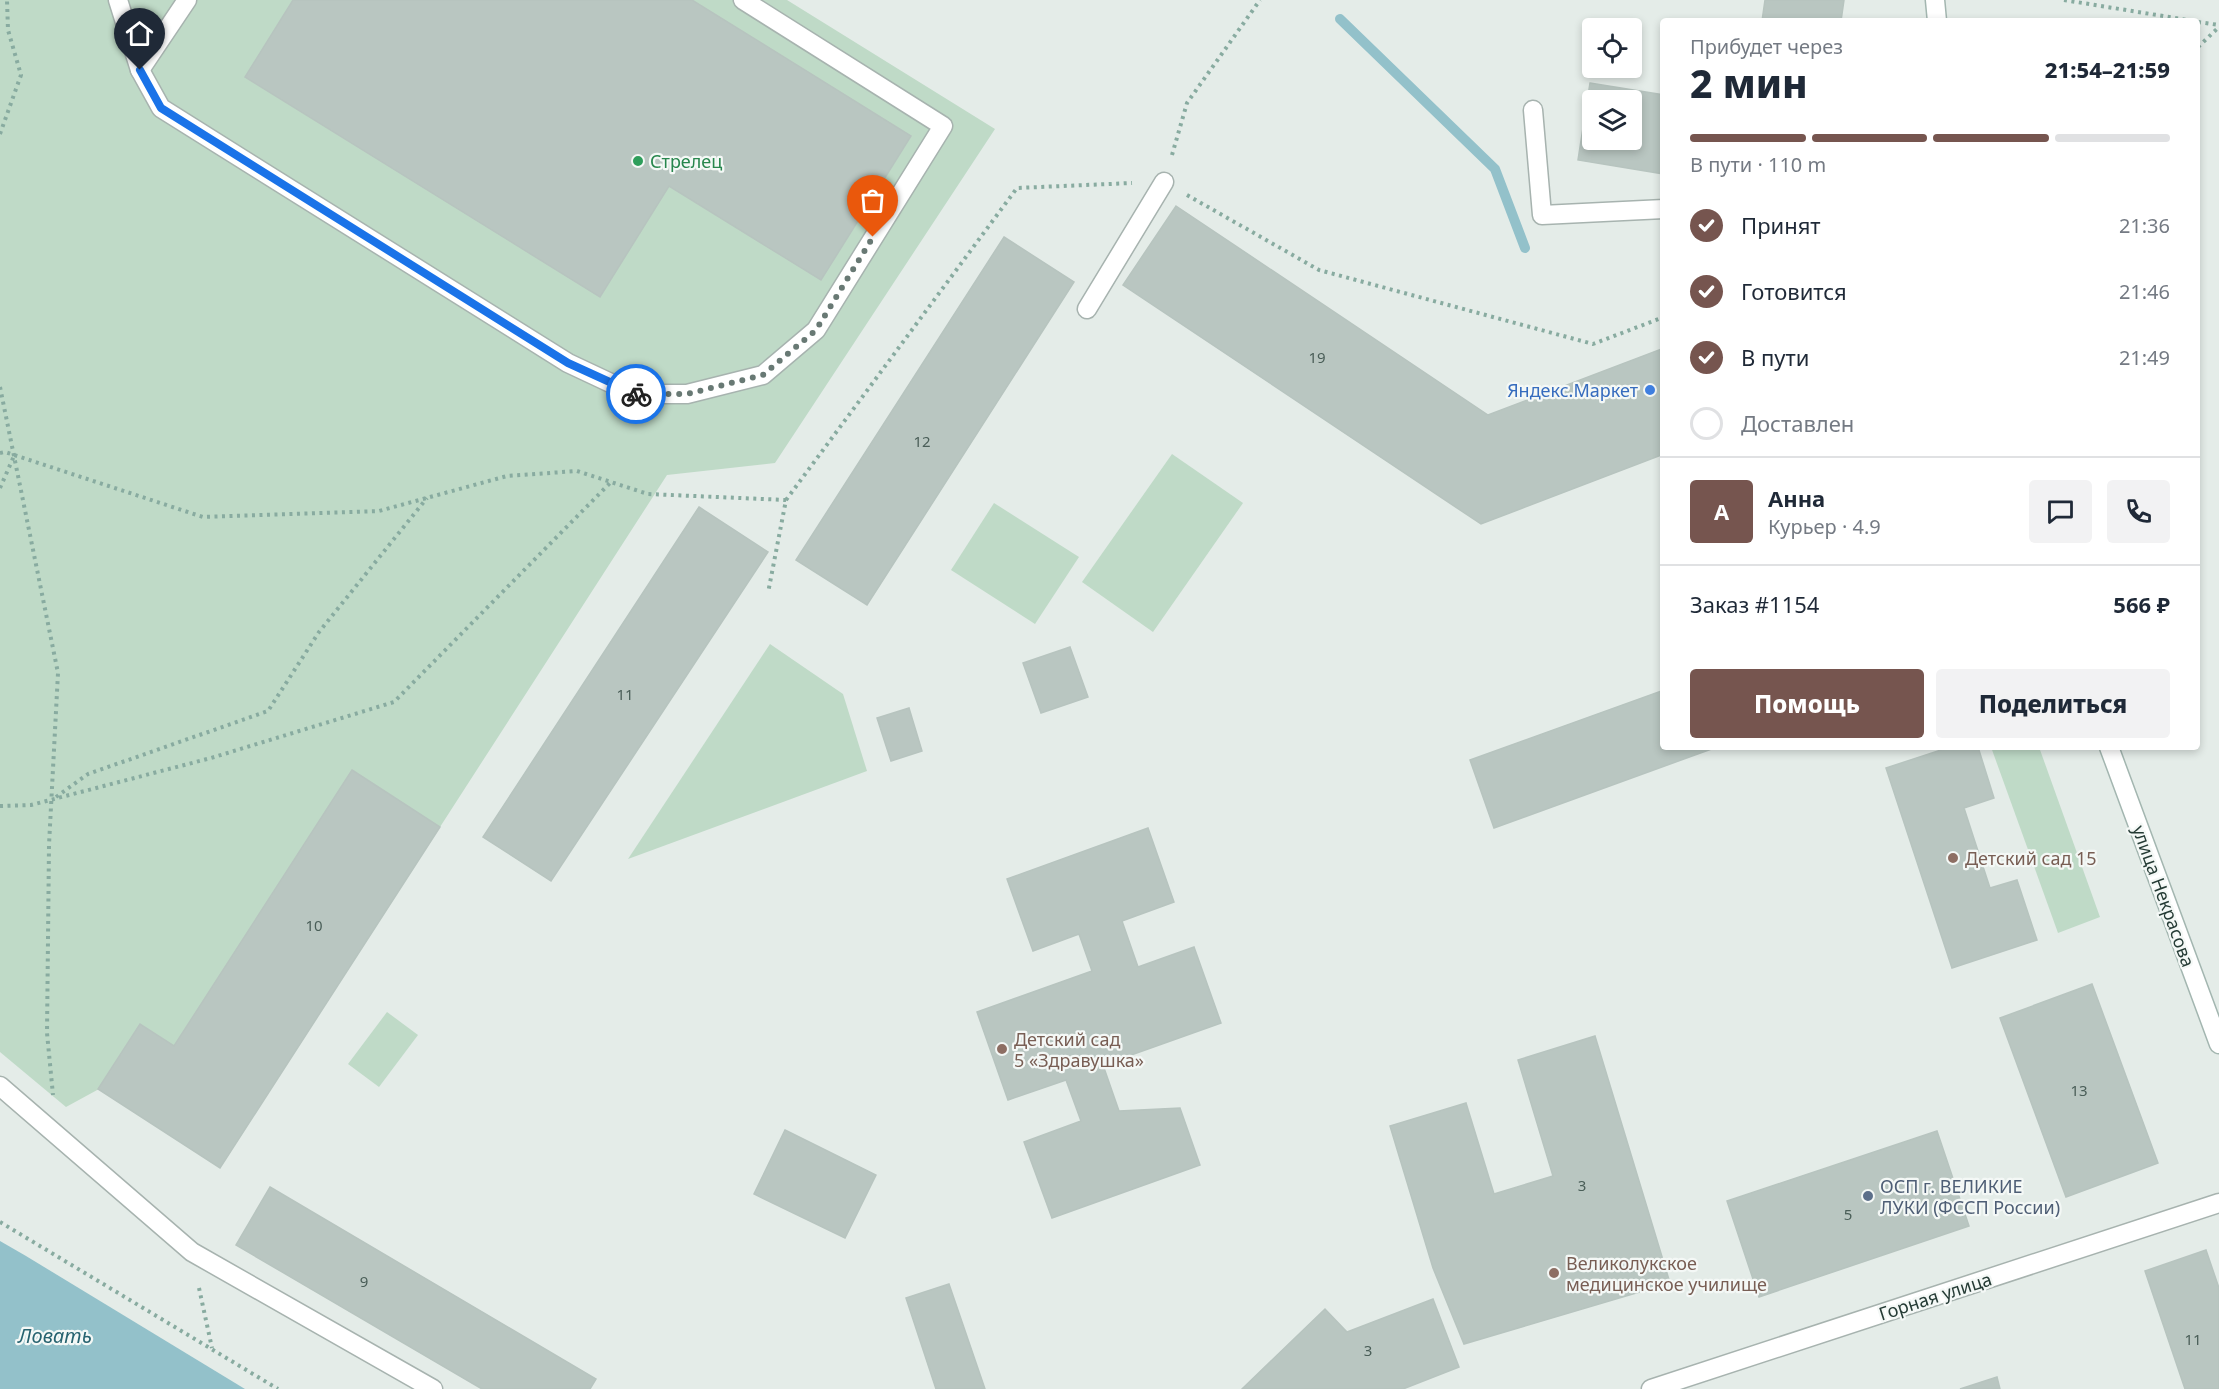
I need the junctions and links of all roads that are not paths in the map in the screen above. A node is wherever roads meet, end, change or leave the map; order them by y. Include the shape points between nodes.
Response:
1 (118, 0) edge
2 (187, 0) edge
3 (743, 0) edge
4 (1935, 0) edge
5 (1937, 18) edge
6 (140, 70) junction
7 (1533, 110) dead end
8 (1164, 182) road end
9 (1660, 209) edge
10 (1087, 309) dead end
11 (2110, 750) edge
12 (2219, 1044) edge
13 (0, 1086) edge
14 (2219, 1203) edge
15 (433, 1389) edge
16 (1651, 1389) edge

1 - 6 street
2 - 6 street
3 - 6 street via 943,126 816,330 763,375 687,394 634,394 568,363 161,108
4 - 5 street
7 - 9 street via 1542,214
8 - 10 street
11 - 12 street, улица Некрасова
13 - 15 street via 192,1252
14 - 16 street, Горная улица

